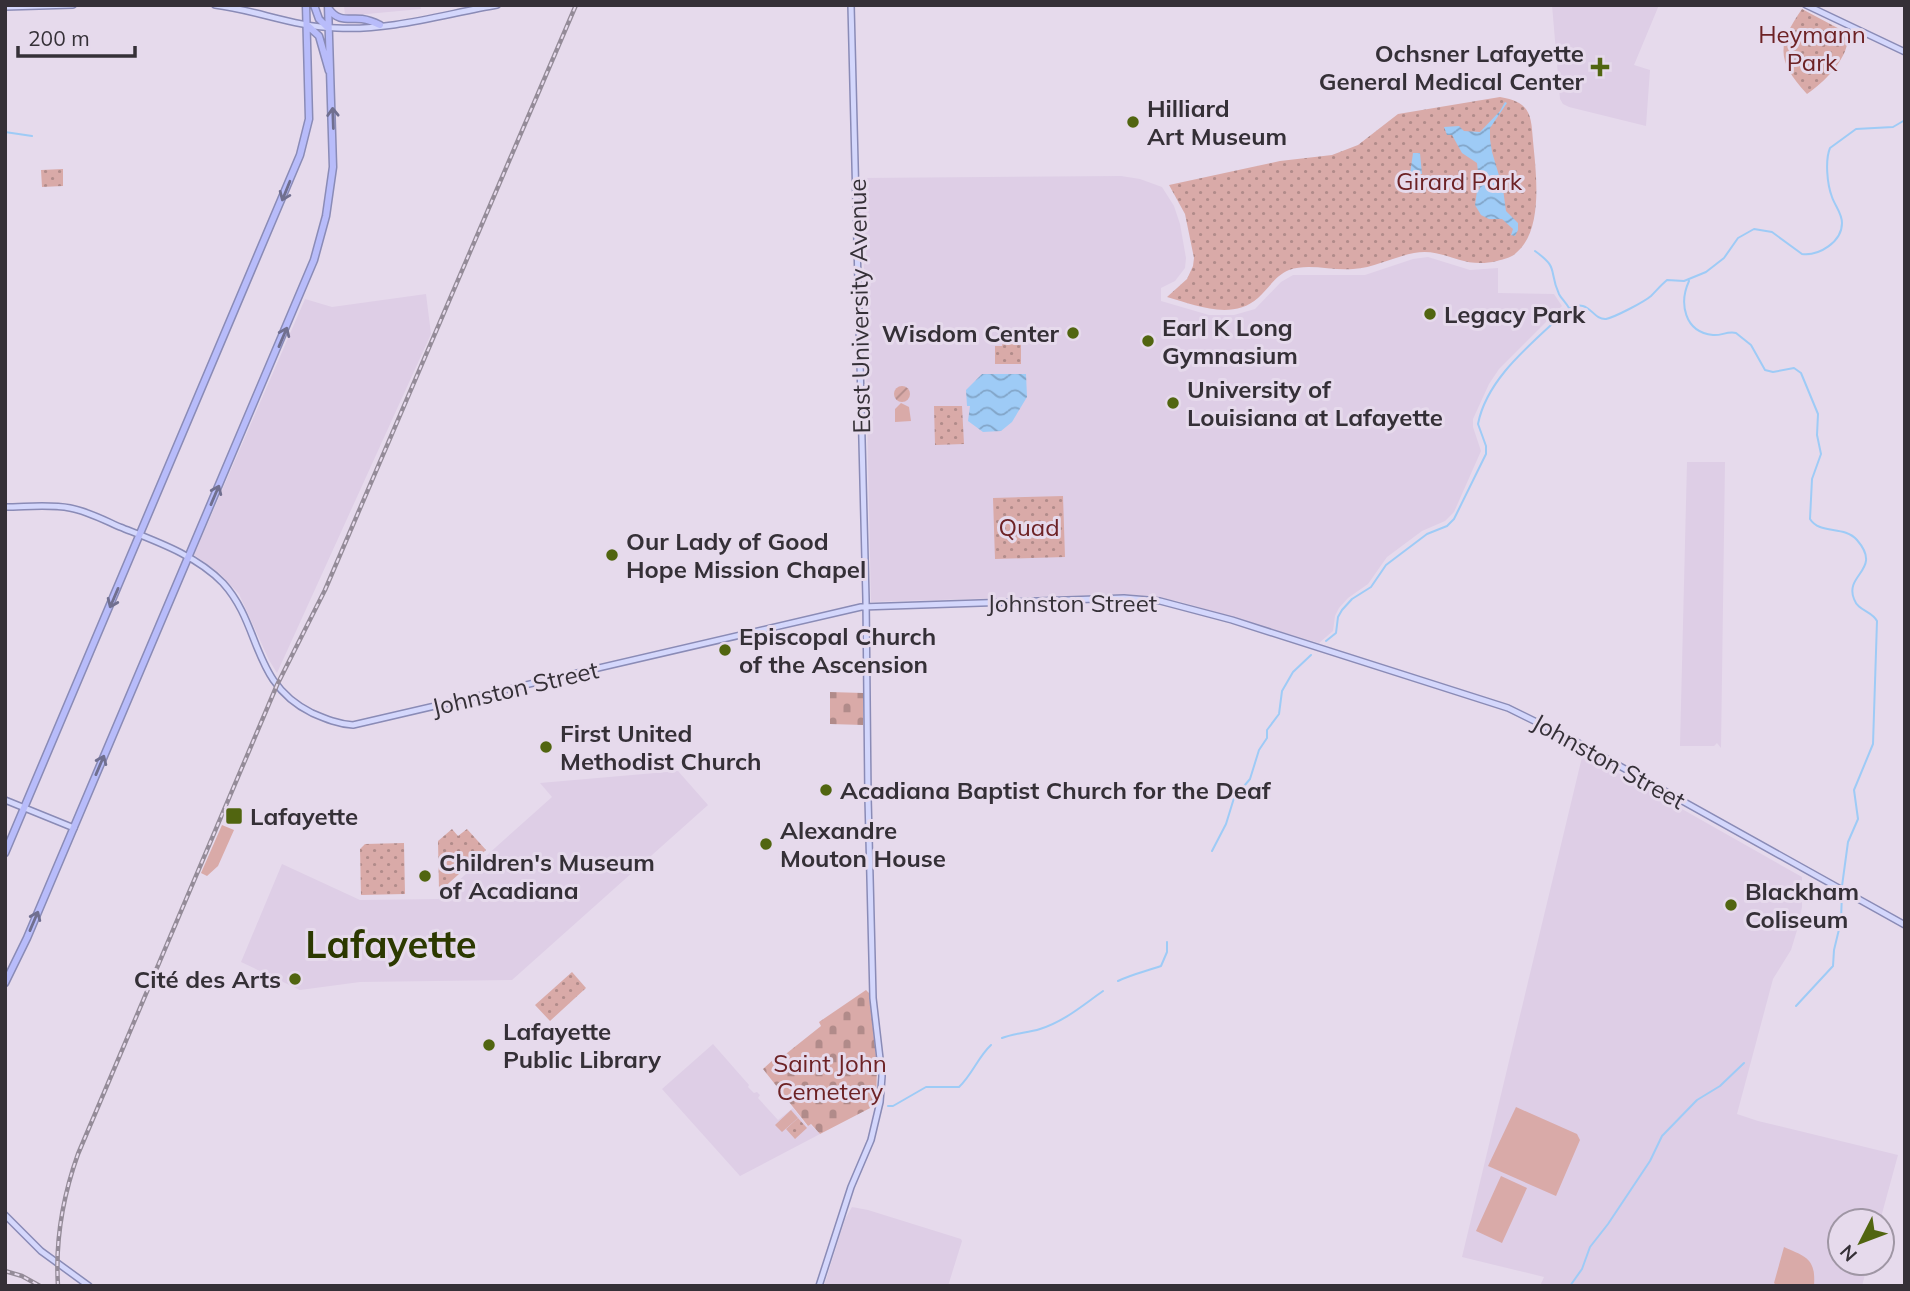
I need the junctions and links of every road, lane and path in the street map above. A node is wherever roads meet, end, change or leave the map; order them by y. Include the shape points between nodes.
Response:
1 (73, 5) edge
2 (215, 5) edge
3 (306, 5) edge
4 (314, 5) edge
5 (497, 5) edge
6 (851, 5) edge
7 (1806, 5) edge
8 (328, 6) edge
9 (5, 7) edge
10 (307, 24) junction
11 (380, 25) junction
12 (328, 28) junction
13 (1905, 52) edge
14 (330, 74) junction
15 (5, 507) edge
16 (141, 535) junction
17 (188, 558) junction
18 (867, 607) junction
19 (5, 800) edge
20 (24, 808) junction
21 (74, 828) junction
22 (5, 853) edge
23 (1905, 925) edge
24 (5, 983) edge
25 (5, 1216) edge
26 (89, 1286) edge
27 (819, 1286) edge

1 - 9 main road
2 - 10 main road
3 - 10 highway
4 - 12 highway
5 - 11 main road
6 - 18 main road, East University Avenue
7 - 13 main road
8 - 11 highway via 337,18 366,19
8 - 12 highway
10 - 12 main road
10 - 14 highway via 318,34
10 -> 16 highway via 309,120 305,140
11 - 12 main road
12 - 14 highway
17 -> 14 highway via 318,248 334,153
15 - 16 main road, Johnston Street via 73,509
16 - 17 main road, Johnston Street
16 -> 20 highway
17 - 18 main road, Johnston Street via 230,592 277,685 309,711 353,725
21 -> 17 highway
18 - 23 main road, Johnston Street via 1143,598 1232,621 1508,708
18 - 27 main road, East University Avenue via 873,998 881,1088 871,1140
19 - 20 main road
20 - 21 main road
20 - 22 highway
24 -> 21 highway
25 - 26 main road

